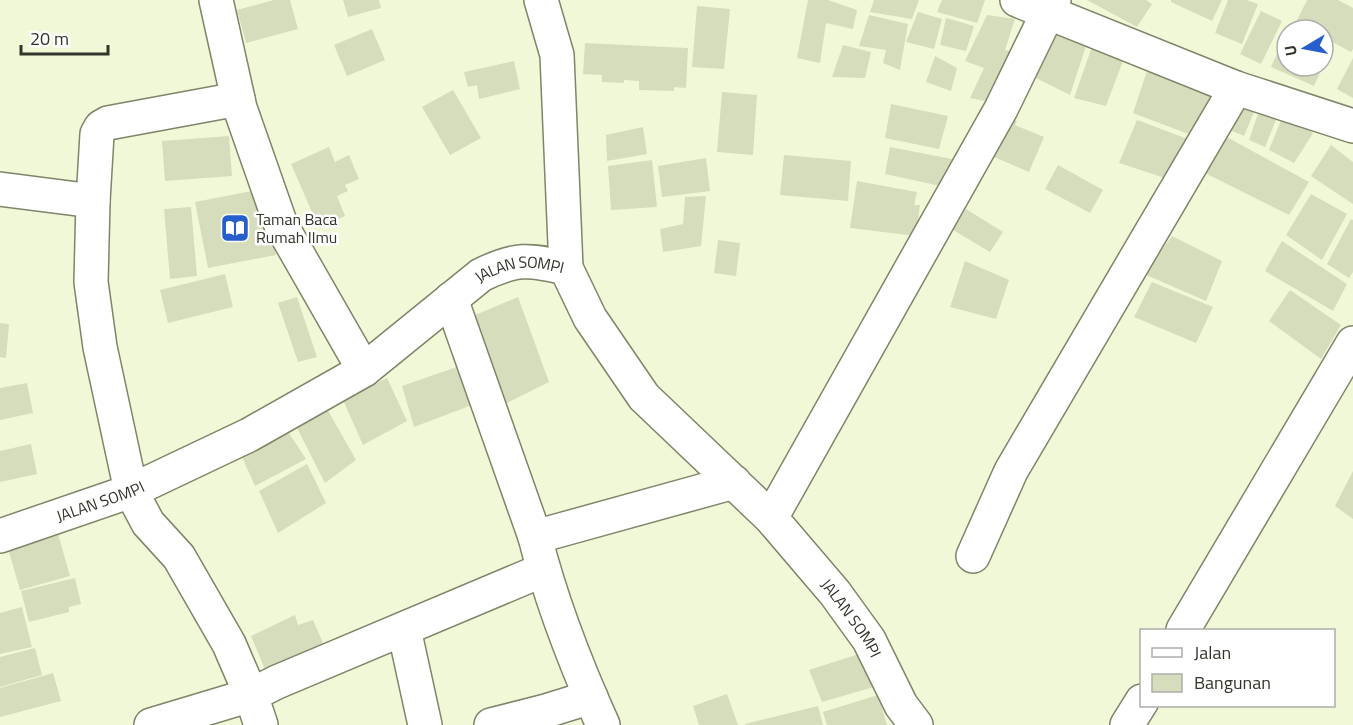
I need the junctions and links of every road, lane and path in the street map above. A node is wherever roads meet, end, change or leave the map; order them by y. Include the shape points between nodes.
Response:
1 (216, 0) edge
2 (541, 0) edge
3 (1017, 0) edge
4 (1051, 6) edge
5 (1236, 88) junction
6 (238, 99) junction
7 (1353, 126) edge
8 (0, 189) edge
9 (93, 201) junction
10 (566, 268) junction
11 (451, 299) junction
12 (1353, 343) edge
13 (364, 370) junction
14 (734, 482) junction
15 (131, 491) junction
16 (771, 518) junction
17 (0, 536) edge
18 (535, 537) junction
19 (974, 556) dead end
20 (543, 570) junction
21 (404, 629) junction
22 (1184, 629) edge
23 (1140, 704) edge
24 (256, 710) edge
25 (597, 711) edge
26 (151, 725) edge
27 (425, 725) edge
28 (491, 725) edge
29 (916, 725) edge
30 (1127, 725) edge

1 - 6 street
2 - 10 street via 557,55
3 - 4 street
4 - 5 street
4 - 16 street via 1001,109
5 - 7 street
5 - 19 street via 1011,471
6 - 9 street via 100,127
6 - 13 street via 288,239
8 - 9 street
9 - 15 street via 93,293 100,347
10 - 11 street, JALAN SOMPI via 537,261 503,264 481,275
10 - 14 street, JALAN SOMPI via 590,318 644,397
11 - 13 street, JALAN SOMPI
11 - 18 street
12 - 22 street
13 - 15 street, JALAN SOMPI via 249,435
14 - 16 street, JALAN SOMPI
14 - 18 street
15 - 17 street, JALAN SOMPI
15 - 24 street via 148,524 179,557 229,644
16 - 29 street, JALAN SOMPI via 862,630 901,705
18 - 20 street
20 - 21 street
20 - 25 street
21 - 24 street
21 - 27 street
23 - 30 street
24 - 26 street
25 - 28 street via 546,711

